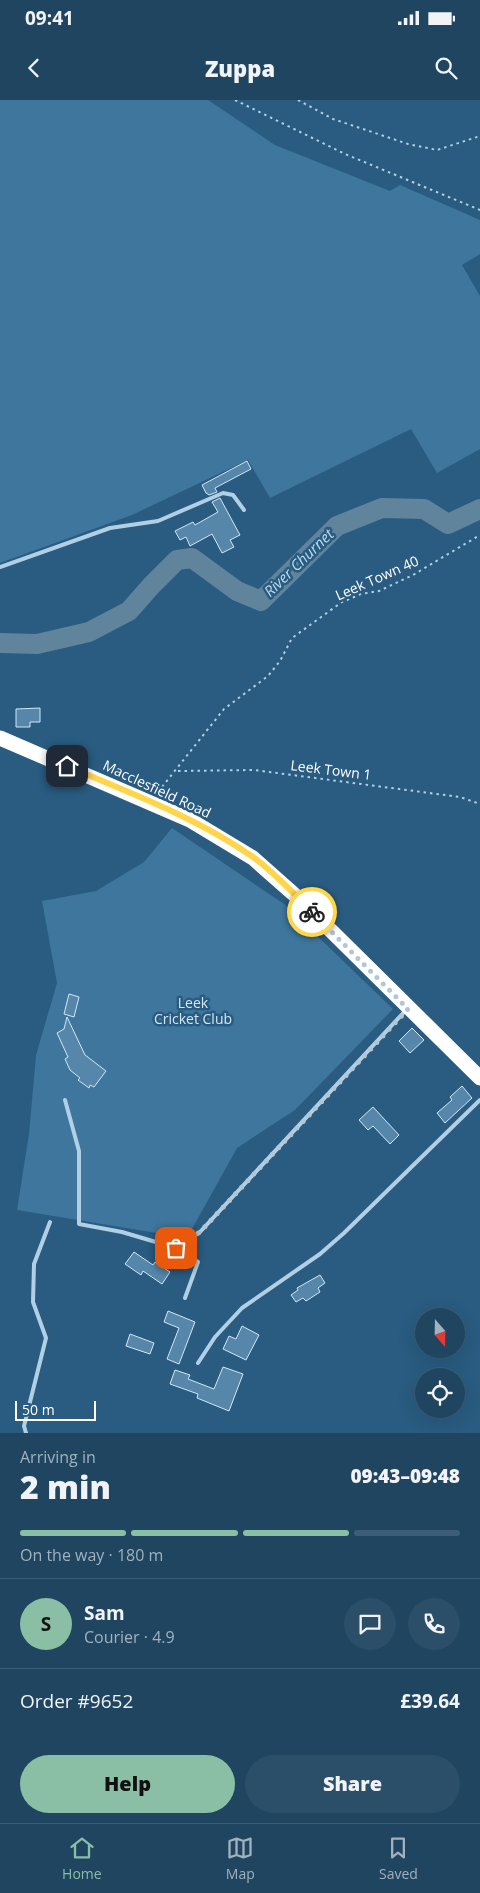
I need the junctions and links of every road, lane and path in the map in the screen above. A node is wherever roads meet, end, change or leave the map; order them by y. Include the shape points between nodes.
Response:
1 (235, 100) edge
2 (298, 100) edge
3 (480, 136) edge
4 (480, 210) edge
5 (244, 510) dead end
6 (480, 535) edge
7 (0, 567) edge
8 (0, 738) edge
9 (178, 770) junction
10 (150, 802) junction
11 (480, 804) edge
12 (408, 1009) junction
13 (480, 1078) edge
14 (65, 1100) dead end
15 (480, 1100) edge
16 (50, 1222) dead end
17 (176, 1248) junction
18 (185, 1298) dead end
19 (198, 1363) dead end
20 (26, 1433) edge

1 - 4 path via 345,154
2 - 3 path via 333,119 408,144 437,150
5 - 7 lane via 233,495 223,493 158,521 110,528
6 - 9 path, Leek Town 40 via 413,575 379,591 342,602 292,638 268,676 224,710
8 - 10 highway, Macclesfield Road
9 - 10 path, Leek Town 40
9 - 11 path, Leek Town 1 via 254,770 460,797
10 - 12 highway, Macclesfield Road via 190,820 254,858
12 - 13 highway, Macclesfield Road
12 - 17 lane via 200,1232
14 - 17 lane via 79,1152 79,1224 122,1232
15 - 19 lane via 320,1254 242,1308 215,1336
16 - 20 lane via 34,1264 33,1302 46,1338 24,1426
17 - 18 lane via 198,1262

